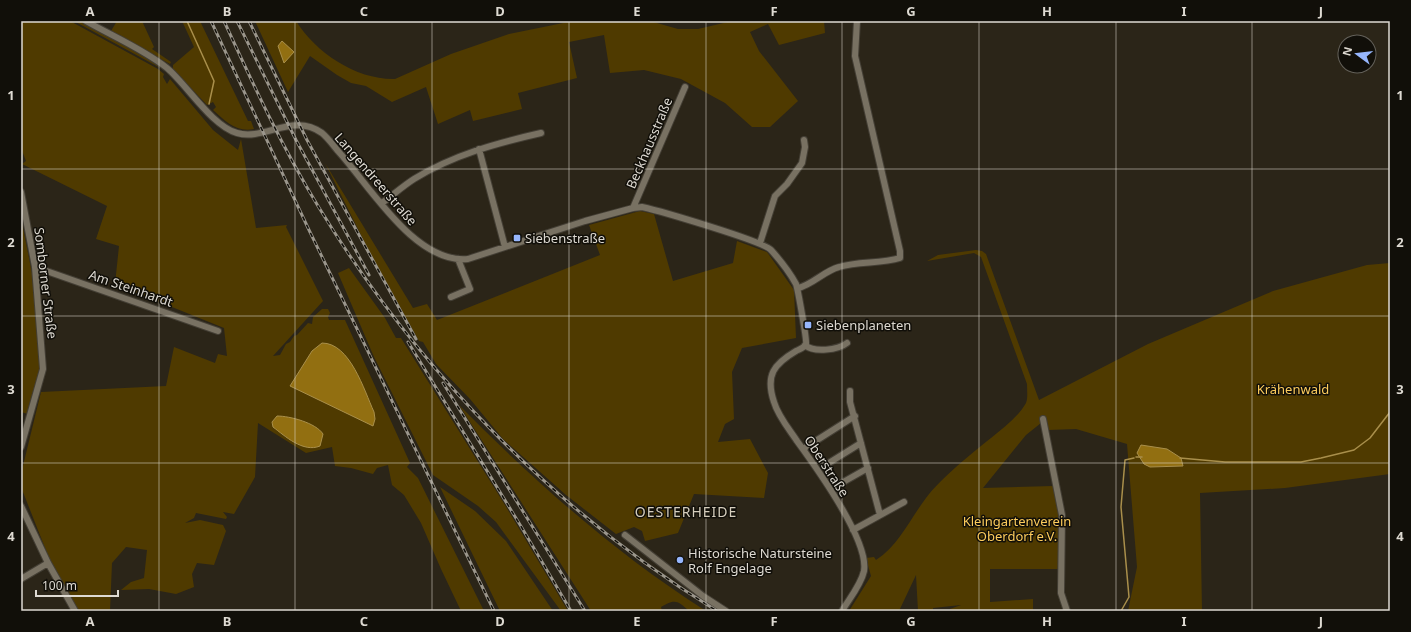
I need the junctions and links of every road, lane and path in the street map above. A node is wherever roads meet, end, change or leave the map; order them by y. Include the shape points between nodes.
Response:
1 (86, 21) edge
2 (857, 21) edge
3 (685, 86) dead end
4 (541, 133) dead end
5 (804, 140) dead end
6 (479, 149) junction
7 (21, 192) edge
8 (382, 203) junction
9 (632, 208) junction
10 (760, 243) junction
11 (505, 247) junction
12 (458, 260) junction
13 (35, 267) junction
14 (798, 288) junction
15 (451, 297) dead end
16 (218, 330) dead end
17 (847, 343) dead end
18 (805, 346) junction
19 (850, 391) dead end
20 (855, 416) junction
21 (1043, 419) dead end
22 (862, 443) junction
23 (21, 447) edge
24 (803, 449) junction
25 (824, 466) dead end
26 (868, 468) junction
27 (830, 492) junction
28 (904, 502) dead end
29 (22, 509) edge
30 (880, 515) junction
31 (853, 530) junction
32 (624, 535) dead end
33 (48, 563) junction
34 (21, 579) edge
35 (75, 611) edge
36 (726, 611) edge
37 (842, 611) edge
38 (1067, 611) edge

1 - 8 street, Langendreerstraße via 159,62 230,131 249,134 302,125 322,133
2 - 14 street via 855,56 900,258 839,267
3 - 9 street, Beckhausstraße
4 - 6 street
5 - 10 street via 802,163 775,196
6 - 8 street via 414,179
6 - 11 street
7 - 13 street, Somborner Straße
8 - 12 street, Langendreerstraße via 418,242 434,253
9 - 10 street via 652,209
9 - 11 street, Langendreerstraße
10 - 14 street via 771,250
11 - 12 street, Langendreerstraße
12 - 15 street via 470,289
13 - 16 street, Am Steinhardt
13 - 23 street, Somborner Straße via 43,369
14 - 18 street
17 - 18 street via 841,348 812,350
18 - 24 street, Oberstraße via 776,365 771,387 775,407
19 - 20 street
20 - 22 street
20 - 24 street
21 - 38 street via 1062,515 1061,593
22 - 25 street
22 - 26 street
24 - 27 street, Oberstraße
26 - 27 street
26 - 30 street
27 - 31 street, Oberstraße
28 - 30 street
29 - 33 street
30 - 31 street
31 - 37 street, Oberstraße via 860,547 864,573
32 - 36 street
33 - 34 street
33 - 35 street

